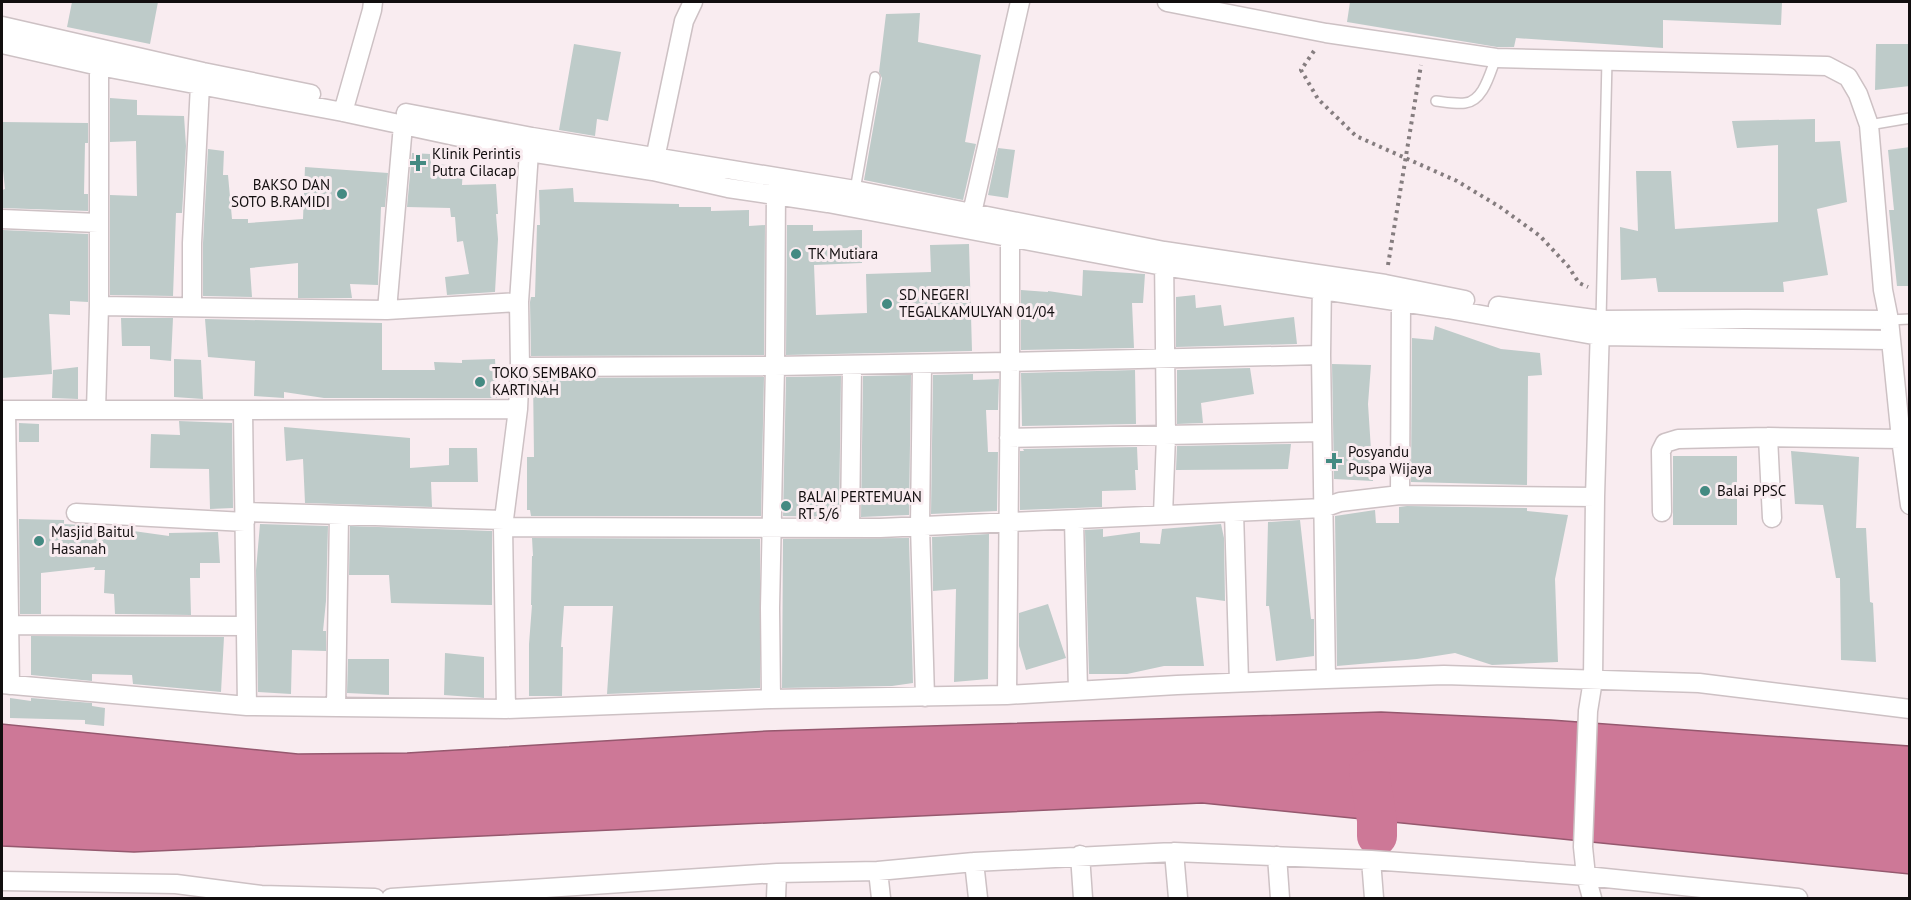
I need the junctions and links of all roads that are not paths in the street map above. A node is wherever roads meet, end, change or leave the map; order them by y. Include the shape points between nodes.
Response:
1 (373, 2) edge
2 (680, 2) edge
3 (693, 2) edge
4 (1020, 2) edge
5 (1167, 2) edge
6 (684, 21) junction
7 (2, 26) edge
8 (2, 44) edge
9 (1496, 57) junction
10 (1607, 60) junction
11 (99, 66) junction
12 (875, 77) dead end
13 (201, 78) junction
14 (1436, 101) dead end
15 (344, 106) junction
16 (1910, 118) edge
17 (403, 125) junction
18 (1869, 125) junction
19 (530, 145) junction
20 (654, 164) junction
21 (776, 187) junction
22 (855, 190) junction
23 (972, 213) junction
24 (2, 219) edge
25 (98, 223) junction
26 (1012, 228) junction
27 (1164, 258) junction
28 (1322, 283) junction
29 (519, 302) junction
30 (1401, 302) junction
31 (1446, 302) junction
32 (99, 306) junction
33 (192, 306) junction
34 (387, 310) junction
35 (1910, 319) edge
36 (1889, 320) junction
37 (1600, 328) junction
38 (1889, 340) junction
39 (1321, 355) junction
40 (1164, 358) junction
41 (1010, 362) junction
42 (922, 364) junction
43 (852, 365) junction
44 (775, 366) junction
45 (520, 367) junction
46 (518, 409) junction
47 (4, 410) edge
48 (96, 410) junction
49 (243, 410) junction
50 (1322, 432) junction
51 (1166, 435) junction
52 (1768, 437) junction
53 (1009, 438) junction
54 (1900, 440) junction
55 (1400, 495) junction
56 (1595, 497) junction
57 (1910, 505) edge
58 (1323, 508) junction
59 (1234, 512) junction
60 (1662, 512) dead end
61 (76, 513) dead end
62 (339, 515) junction
63 (1163, 515) junction
64 (245, 517) junction
65 (1772, 518) dead end
66 (1074, 519) junction
67 (1008, 521) junction
68 (504, 523) junction
69 (772, 526) junction
70 (920, 526) junction
71 (850, 527) junction
72 (10, 625) junction
73 (246, 626) junction
74 (1326, 679) junction
75 (1593, 680) junction
76 (1239, 682) junction
77 (6, 684) edge
78 (1078, 691) junction
79 (1007, 695) junction
80 (925, 697) junction
81 (771, 699) junction
82 (247, 706) junction
83 (336, 707) junction
84 (1910, 708) edge
85 (506, 709) junction
86 (1174, 852) junction
87 (1080, 855) junction
88 (1277, 856) junction
89 (1371, 860) junction
90 (974, 862) junction
91 (878, 871) junction
92 (777, 873) junction
93 (1586, 876) junction
94 (2, 881) edge
95 (668, 890) edge
96 (262, 897) edge
97 (375, 898) edge
98 (390, 898) edge
99 (776, 898) edge
100 (881, 898) edge
101 (978, 898) edge
102 (1083, 898) edge
103 (1178, 898) edge
104 (1280, 898) edge
105 (1374, 898) edge
106 (1592, 898) edge
107 (1798, 898) edge

1 - 15 street
2 - 6 street
3 - 6 street
4 - 23 street
5 - 9 street via 1326,33
6 - 20 street
7 - 13 street
8 - 11 street
9 - 10 street
9 - 14 lane via 1476,99 1467,103
10 - 18 street via 1827,66 1848,78
10 - 37 lane
11 - 13 street
11 - 25 street
12 - 22 lane
13 - 15 street
13 - 33 street
15 - 17 street
15 - 19 street
16 - 18 lane
17 - 19 street
17 - 34 street
18 - 36 street
19 - 20 street
19 - 29 street
20 - 21 street via 728,188
21 - 22 street
21 - 26 street
21 - 44 street
22 - 23 street
23 - 26 street
24 - 25 street
25 - 32 street
26 - 27 street
26 - 41 street
27 - 28 street
27 - 40 street
28 - 30 street
28 - 31 street via 1385,284
28 - 39 street
29 - 34 street
29 - 45 street
30 - 31 street
30 - 55 street
31 - 37 street
32 - 33 street
32 - 48 street
33 - 34 street
35 - 36 lane
36 - 37 street via 1746,319
36 - 38 street
37 - 38 street
37 - 56 street
38 - 54 street
39 - 40 street
39 - 50 street
40 - 41 street
40 - 51 street
41 - 42 street
41 - 53 street
42 - 43 street
42 - 70 street
43 - 44 street
43 - 71 street
44 - 45 street
44 - 69 street
45 - 46 street
46 - 49 street
46 - 68 street
47 - 48 street
47 - 72 street
48 - 49 street
49 - 64 street
50 - 51 street
50 - 58 street
51 - 53 street
51 - 63 street
52 - 54 street
52 - 60 street via 1678,439 1665,443 1661,452
52 - 65 street
53 - 67 street
54 - 57 street
55 - 56 street
55 - 58 street via 1340,502
56 - 75 street
58 - 59 street
58 - 74 street
59 - 63 street
59 - 76 street
61 - 64 street
62 - 64 street
62 - 68 street
62 - 83 street
63 - 66 street
64 - 73 street
66 - 67 street
66 - 78 street
67 - 70 street
67 - 79 street
68 - 69 street
68 - 85 street
69 - 71 street
69 - 81 street
70 - 71 street
70 - 80 street
72 - 73 street
72 - 77 street
73 - 82 street
74 - 75 street via 1444,675
74 - 76 street
75 - 84 street via 1699,683
75 - 93 street via 1588,711 1583,847
76 - 78 street
77 - 82 street
78 - 79 street
79 - 80 street
80 - 81 street
81 - 85 street
82 - 83 street
83 - 85 street
86 - 87 street
86 - 88 street
86 - 103 street
87 - 90 street
87 - 102 street
88 - 89 street
88 - 104 street
89 - 93 street
89 - 105 street
90 - 91 street
90 - 101 street
91 - 92 street
91 - 100 street
92 - 95 street
92 - 99 street
93 - 106 street
93 - 107 street
94 - 96 street via 177,884
95 - 98 street
96 - 97 street

